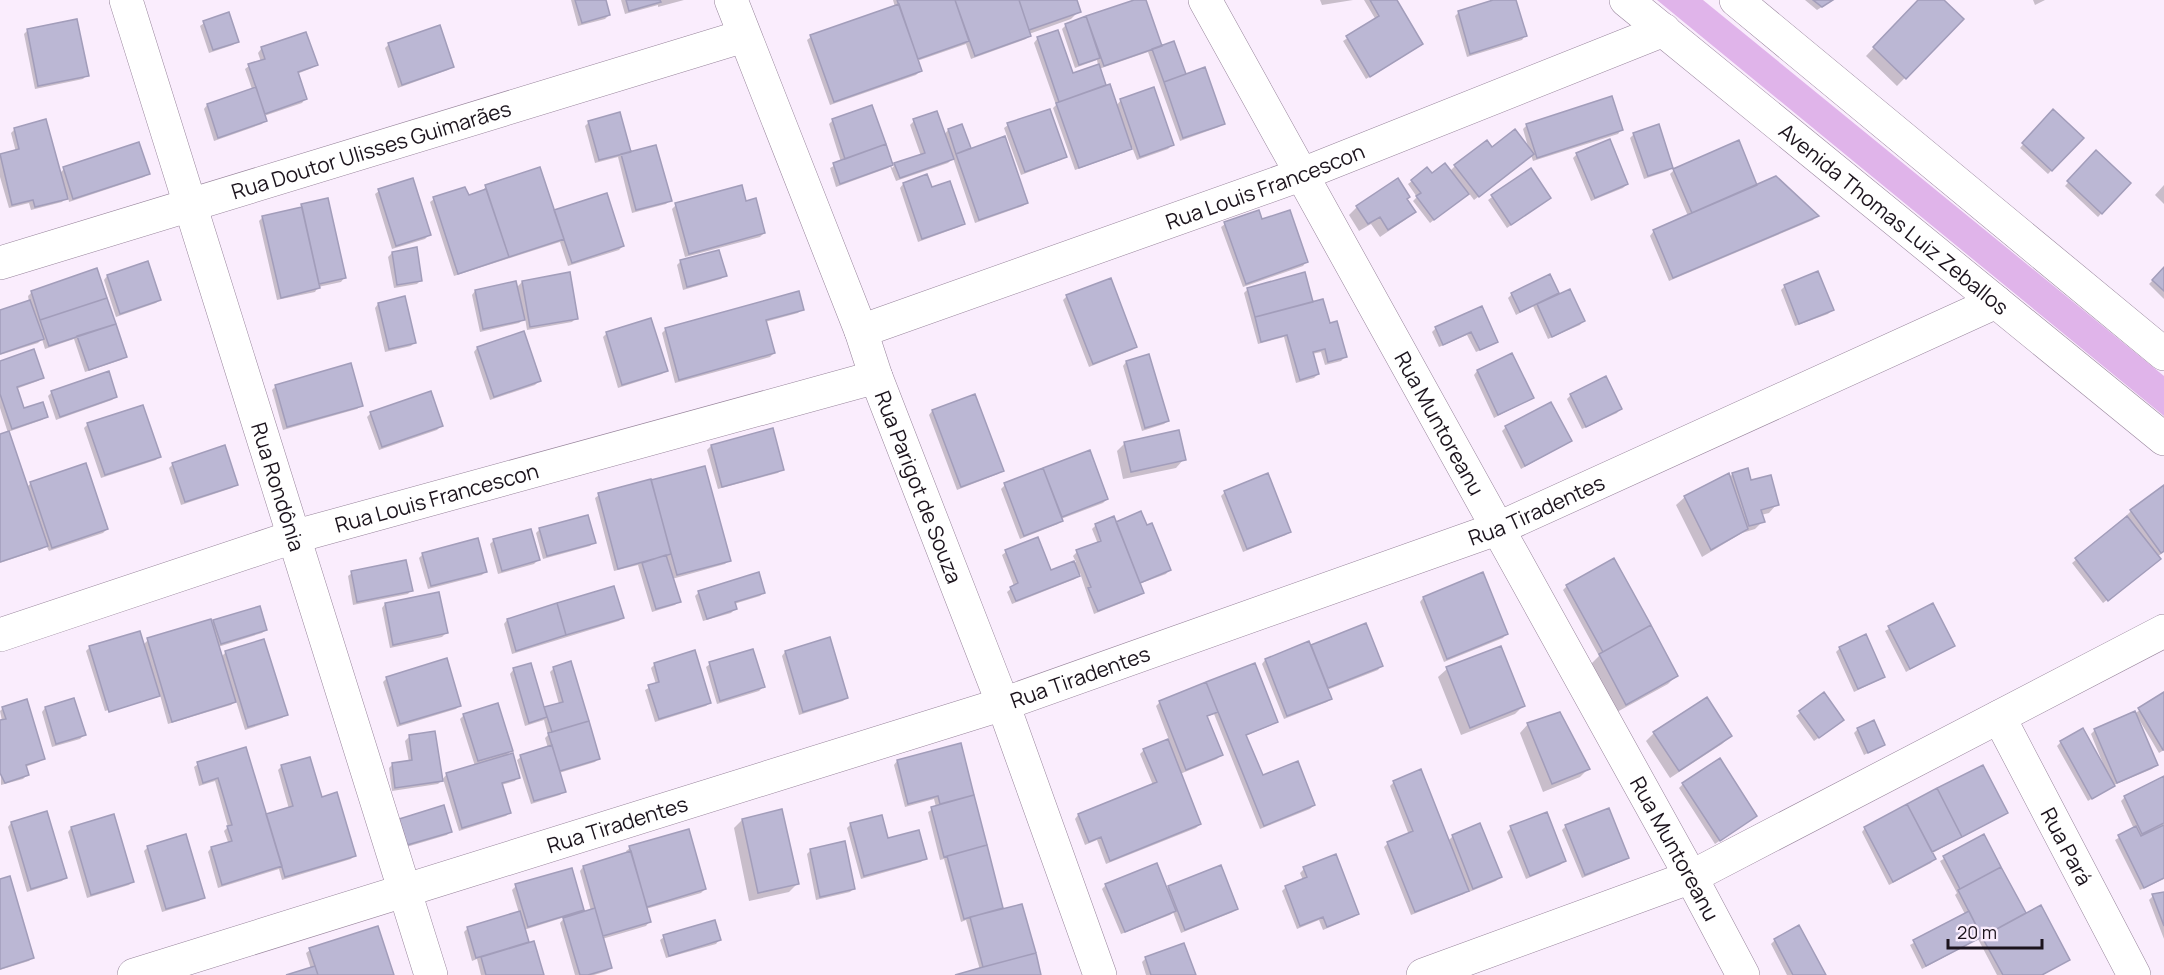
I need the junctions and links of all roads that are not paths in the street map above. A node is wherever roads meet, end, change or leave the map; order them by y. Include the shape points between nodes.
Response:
1 (126, 0) edge
2 (731, 0) edge
3 (1205, 0) edge
4 (1626, 0) edge
5 (1736, 0) edge
6 (1664, 30) junction
7 (744, 36) junction
8 (1300, 175) junction
9 (189, 204) junction
10 (0, 263) edge
11 (1996, 302) junction
12 (861, 331) junction
13 (2164, 354) edge
14 (876, 377) junction
15 (2164, 439) edge
16 (1499, 528) junction
17 (293, 537) junction
18 (2164, 631) edge
19 (0, 635) edge
20 (1003, 704) junction
21 (1999, 717) junction
22 (1691, 877) junction
23 (403, 890) junction
24 (134, 975) edge
25 (431, 975) edge
26 (1100, 975) edge
27 (1423, 975) edge
28 (1743, 975) edge
29 (2134, 975) edge

1 - 9 street, Rua Rondônia
2 - 7 street, Rua Parigot de Souza
3 - 8 street, Rua Muntoreanu
4 - 6 street, Avenida Thomas Luiz Zeballos
5 - 13 street
6 - 8 street, Rua Louis Francescon
6 - 11 street, Avenida Thomas Luiz Zeballos
7 - 9 street, Rua Doutor Ulisses Guimarães
7 - 12 street, Rua Parigot de Souza
8 - 12 street, Rua Louis Francescon
8 - 16 street, Rua Muntoreanu
9 - 10 street, Rua Doutor Ulisses Guimarães
9 - 17 street, Rua Rondônia
11 - 15 street, Avenida Thomas Luiz Zeballos
11 - 16 street, Rua Tiradentes
12 - 14 street, Rua Parigot de Souza
14 - 17 street, Rua Louis Francescon
14 - 20 street, Rua Parigot de Souza
16 - 20 street, Rua Tiradentes
16 - 22 street, Rua Muntoreanu
17 - 19 street, Rua Louis Francescon
17 - 23 street, Rua Rondônia
18 - 21 street
20 - 23 street, Rua Tiradentes
20 - 26 street, Rua Parigot de Souza
21 - 22 street
21 - 29 street, Rua Pará
22 - 27 street
22 - 28 street, Rua Muntoreanu
23 - 24 street, Rua Tiradentes
23 - 25 street, Rua Rondônia

